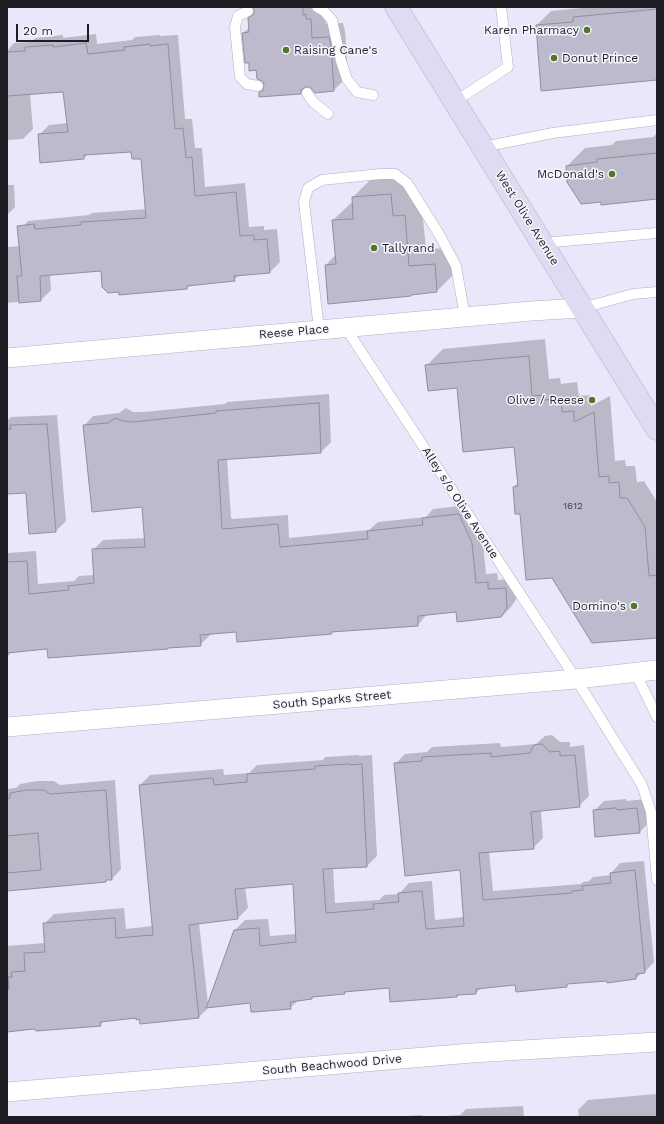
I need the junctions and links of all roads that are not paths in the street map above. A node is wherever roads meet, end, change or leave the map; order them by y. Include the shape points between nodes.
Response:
1 (317, 7) edge
2 (396, 7) edge
3 (501, 7) edge
4 (248, 11) dead end
5 (258, 86) dead end
6 (307, 93) dead end
7 (373, 95) dead end
8 (454, 102) junction
9 (328, 114) dead end
10 (657, 120) edge
11 (483, 147) junction
12 (657, 233) edge
13 (542, 243) junction
14 (657, 292) edge
15 (582, 308) junction
16 (465, 317) junction
17 (344, 327) junction
18 (319, 329) junction
19 (7, 358) edge
20 (657, 429) edge
21 (657, 670) edge
22 (635, 672) junction
23 (576, 679) junction
24 (657, 717) edge
25 (7, 727) edge
26 (657, 880) edge
27 (657, 1042) edge
28 (7, 1092) edge

1 - 7 lane via 332,20 347,79 357,92
2 - 8 main road, West Olive Avenue
3 - 8 lane via 508,67
4 - 5 lane via 238,16 236,28 240,77 247,84
6 - 9 lane via 312,102
8 - 11 main road, West Olive Avenue
10 - 11 lane via 553,133
11 - 13 main road, West Olive Avenue
12 - 13 lane
13 - 15 main road, West Olive Avenue
14 - 15 lane via 633,294
15 - 16 street, Reese Place
15 - 20 main road, West Olive Avenue
16 - 17 street, Reese Place
16 - 18 lane via 456,266 440,234 407,183 395,174 380,174 322,180 308,188 304,202
17 - 18 street, Reese Place
17 - 23 lane, Alley s/o Olive Avenue
18 - 19 street, Reese Place
21 - 22 street, South Sparks Street
22 - 23 street, South Sparks Street
22 - 24 lane
23 - 25 street, South Sparks Street
23 - 26 lane, Alley s/o Olive Avenue via 642,785 651,812
27 - 28 street, South Beachwood Drive via 472,1053

